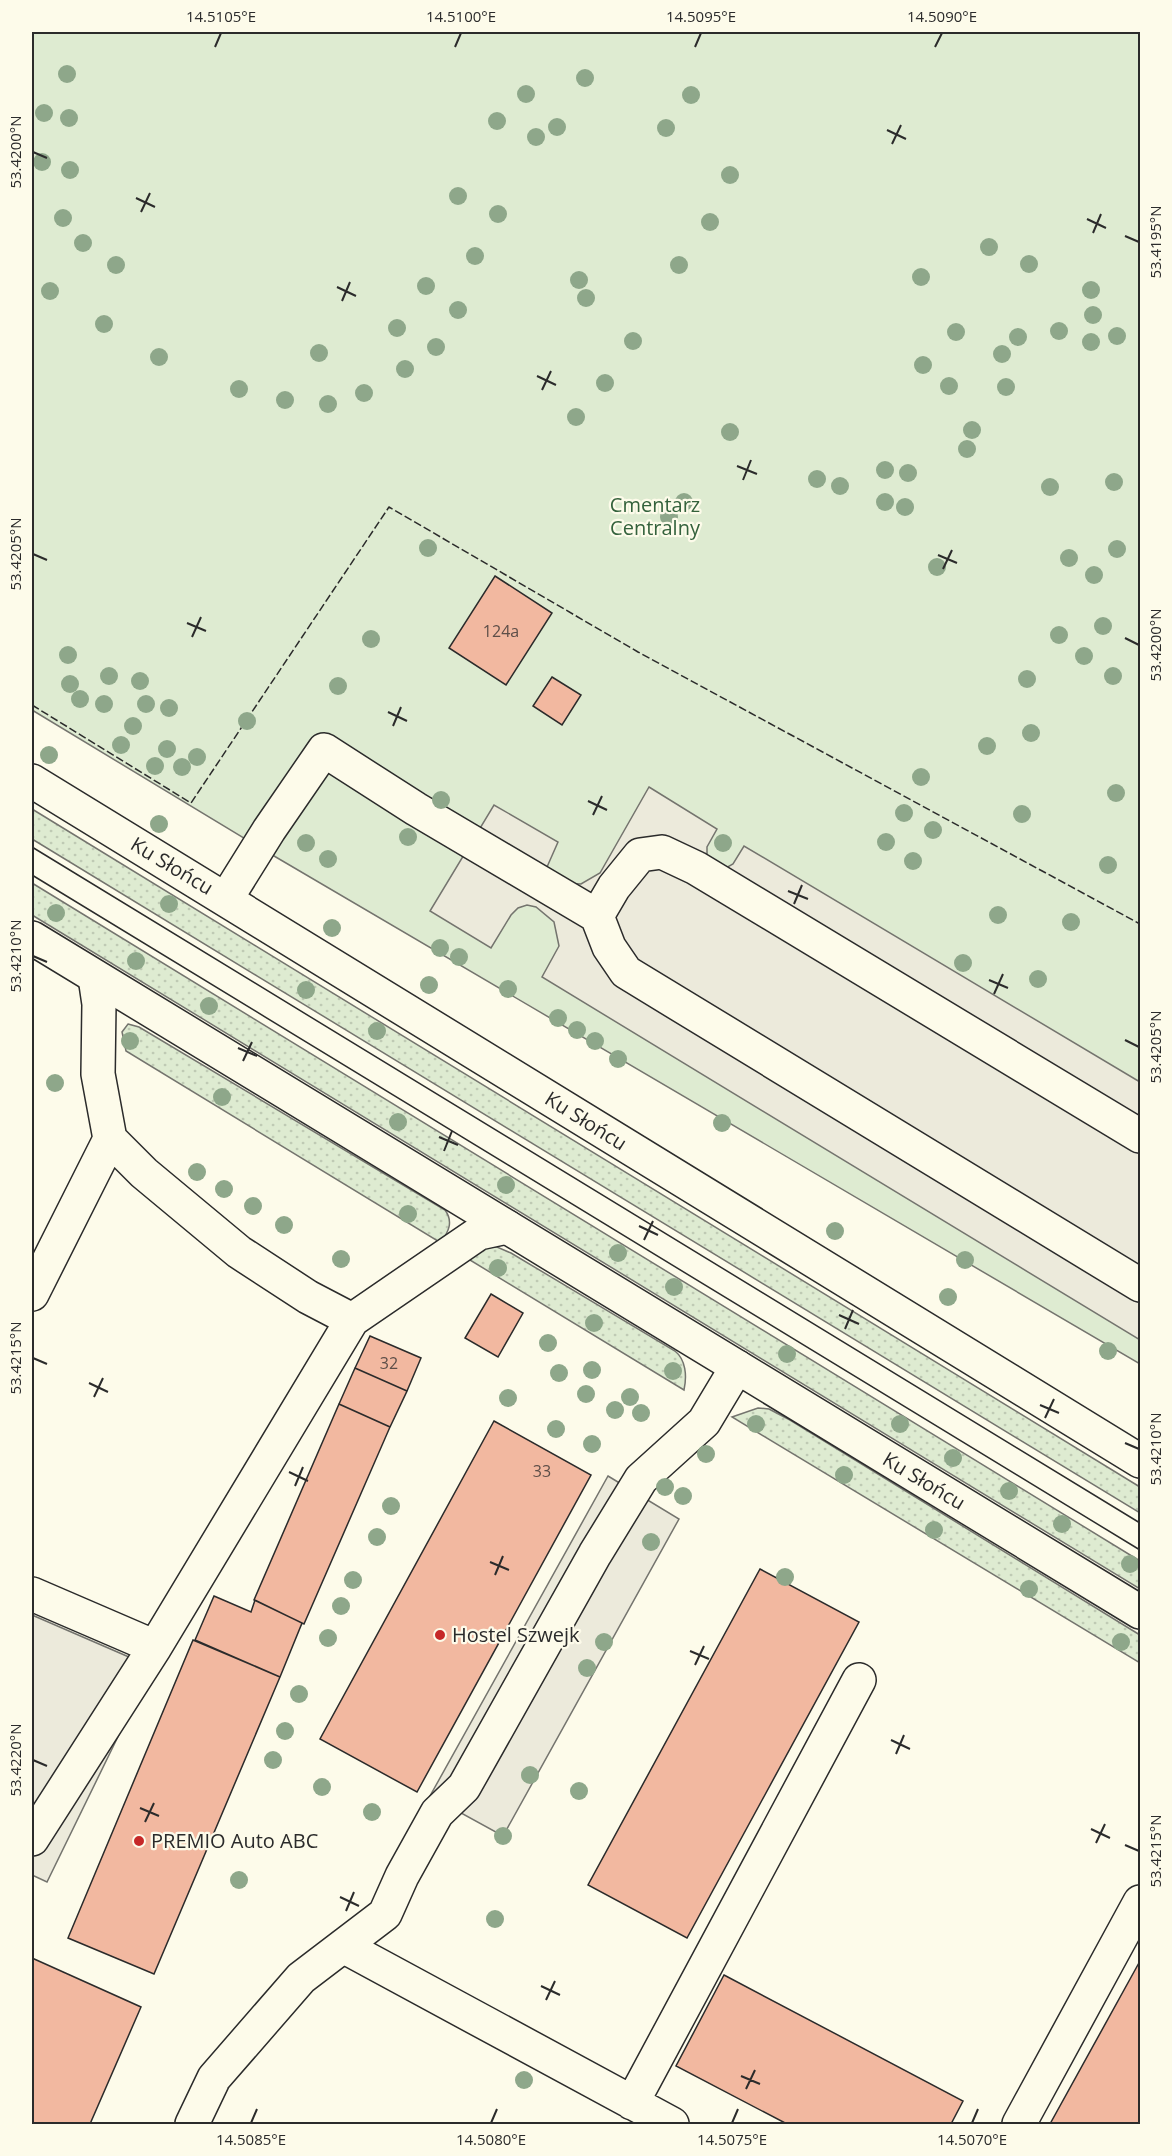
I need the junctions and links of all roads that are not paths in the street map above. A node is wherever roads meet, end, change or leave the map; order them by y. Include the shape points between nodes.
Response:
1 (32, 781) edge
2 (226, 899) junction
3 (597, 916) junction
4 (32, 940) edge
5 (95, 976) junction
6 (1140, 1136) edge
7 (110, 1139) junction
8 (507, 1227) junction
9 (1140, 1285) edge
10 (32, 1294) edge
11 (352, 1320) junction
12 (737, 1367) junction
13 (1140, 1461) edge
14 (32, 1594) edge
15 (1140, 1612) edge
16 (155, 1647) junction
17 (859, 1680) dead end
18 (32, 1839) edge
19 (1140, 1902) edge
20 (344, 1946) junction
21 (632, 2103) junction
22 (192, 2124) edge
23 (672, 2124) edge
24 (1019, 2124) edge

1 - 2 main road, Ku Słońcu
2 - 3 main road via 324,750
2 - 13 main road, Ku Słońcu
3 - 6 main road via 640,855 662,852 696,868
3 - 9 main road via 609,947 626,972
4 - 5 main road, Ku Słońcu
5 - 7 main road via 99,1004 98,1074
5 - 8 main road, Ku Słońcu
7 - 10 main road
7 - 11 main road via 144,1173 239,1252
8 - 11 main road via 479,1233
8 - 12 main road, Ku Słońcu
11 - 16 main road
12 - 15 main road, Ku Słońcu
12 - 20 main road via 704,1422 641,1479 464,1787 437,1813 385,1914
14 - 16 main road
16 - 18 main road
17 - 21 main road
19 - 24 main road
20 - 21 main road
20 - 22 main road via 301,1978 214,2078
21 - 23 main road

